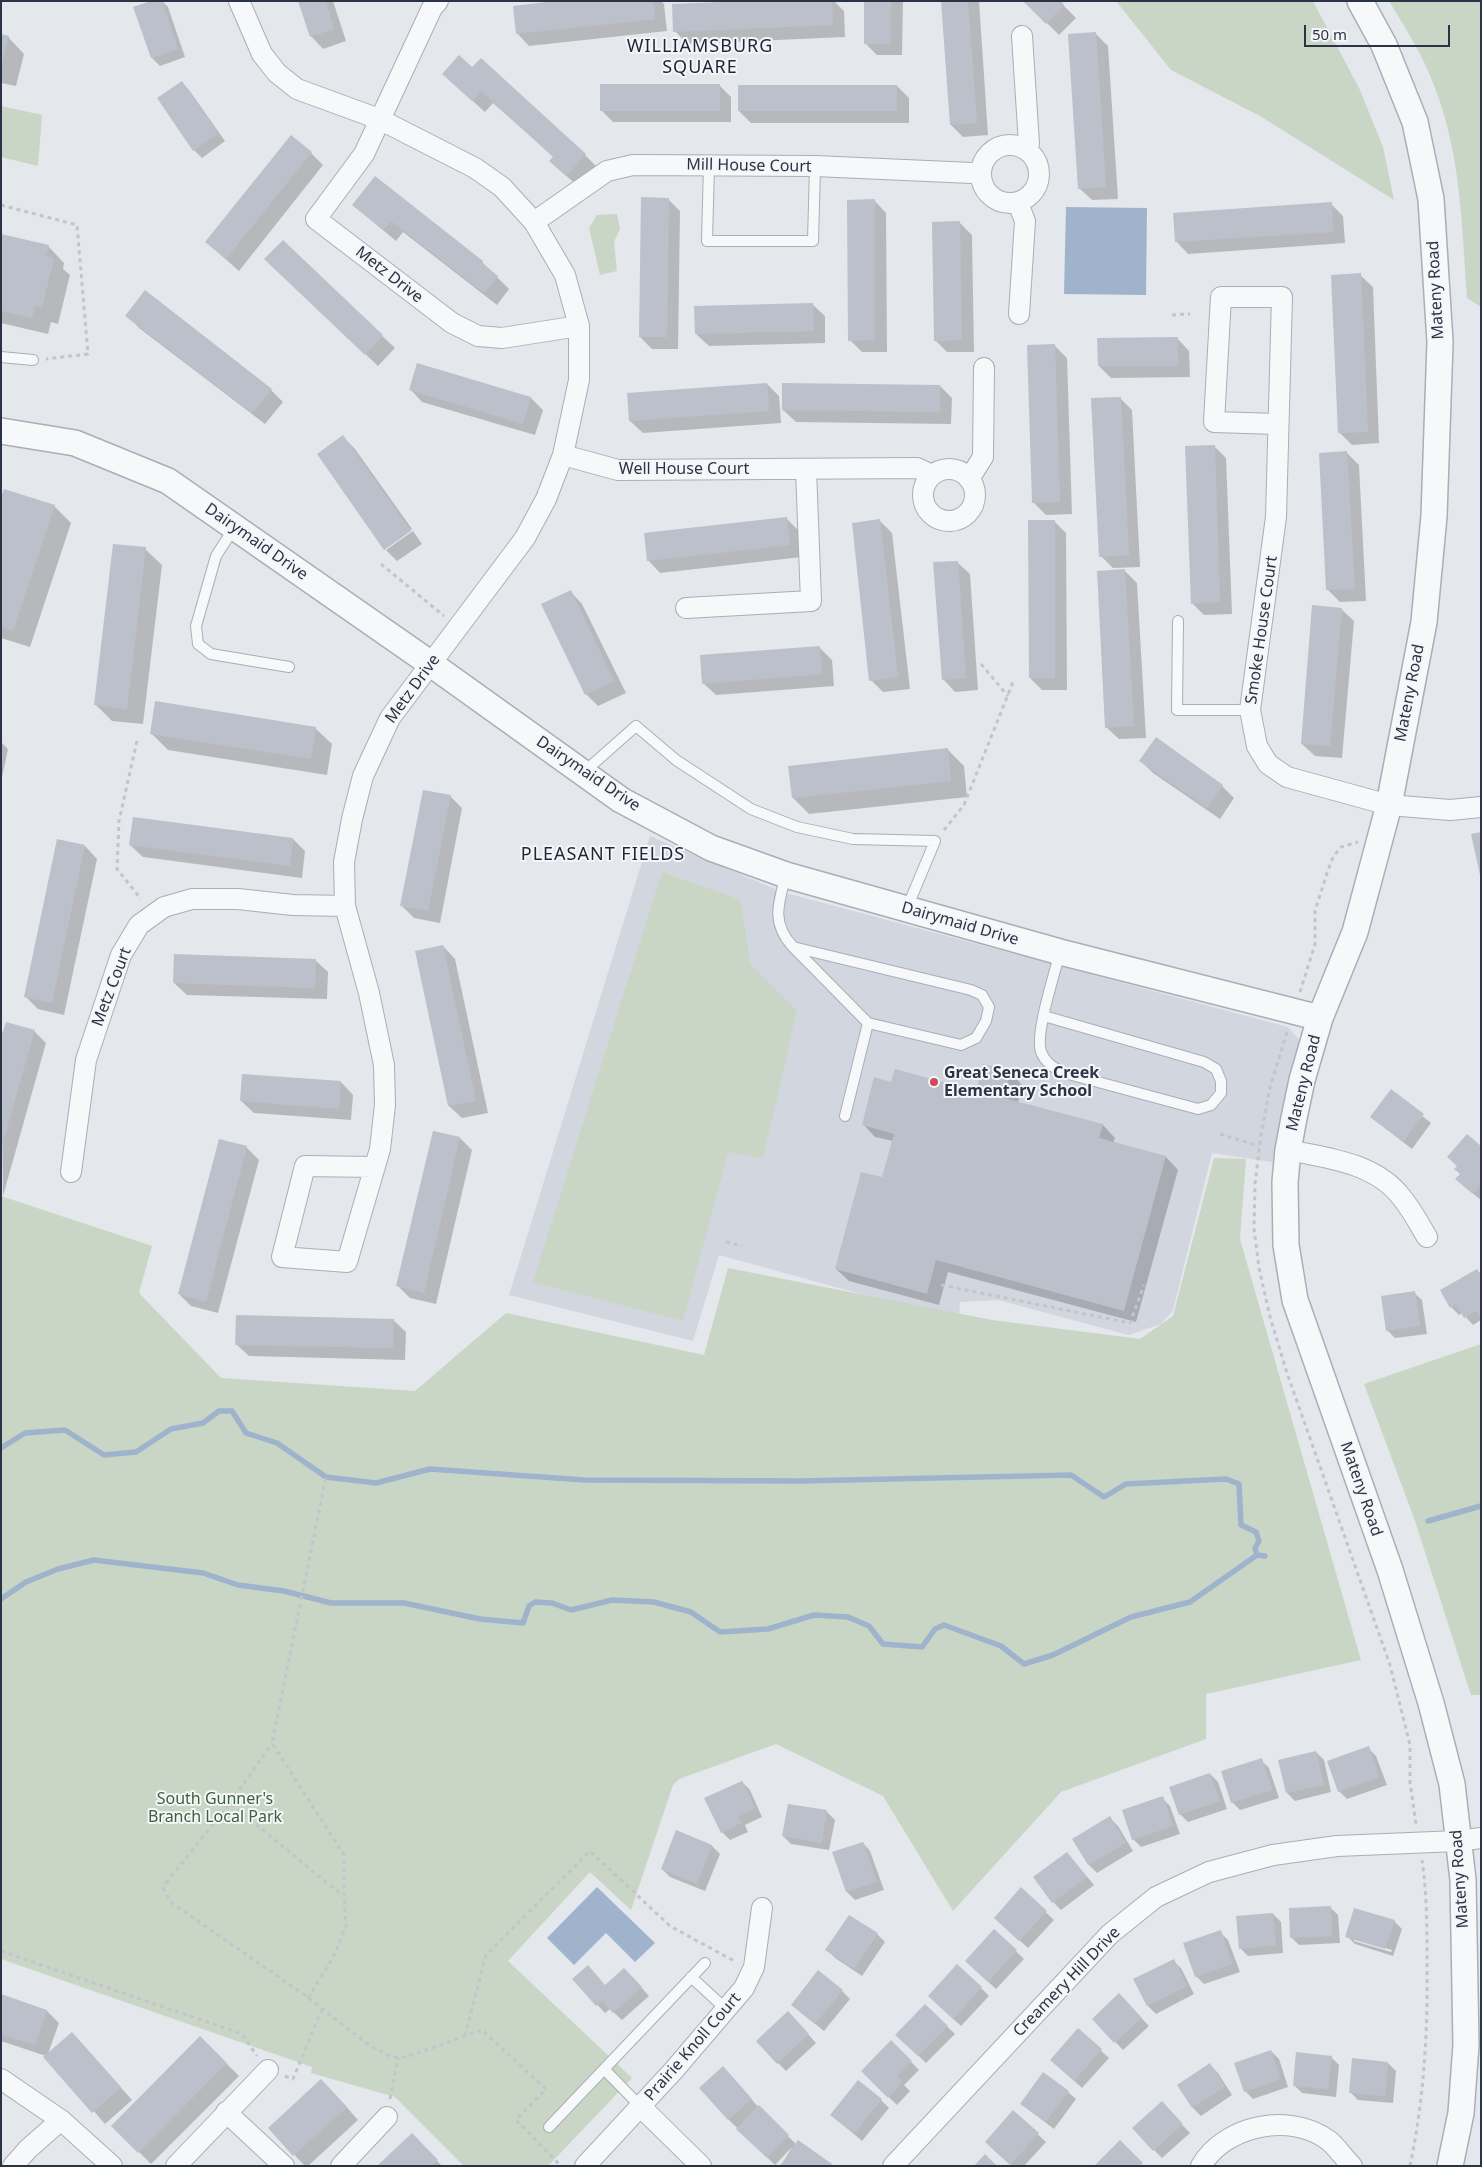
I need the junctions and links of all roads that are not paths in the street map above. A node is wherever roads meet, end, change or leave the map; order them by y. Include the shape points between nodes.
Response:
1 (240, 1) edge
2 (438, 1) edge
3 (1360, 1) edge
4 (1022, 36) dead end
5 (378, 119) junction
6 (1025, 149) junction
7 (709, 165) junction
8 (815, 166) junction
9 (981, 171) junction
10 (1018, 202) junction
11 (534, 222) junction
12 (1019, 314) dead end
13 (578, 326) junction
14 (1, 358) edge
15 (33, 360) road end
16 (984, 368) dead end
17 (1278, 424) junction
18 (1, 431) edge
19 (563, 455) junction
20 (806, 469) junction
21 (932, 475) junction
22 (969, 479) junction
23 (234, 527) junction
24 (686, 608) dead end
25 (1178, 621) dead end
26 (431, 664) junction
27 (289, 666) dead end
28 (1250, 710) junction
29 (583, 773) junction
30 (1389, 805) junction
31 (1481, 807) edge
32 (786, 875) junction
33 (345, 906) junction
34 (906, 909) junction
35 (793, 947) junction
36 (1060, 952) junction
37 (1044, 1016) junction
38 (1320, 1018) junction
39 (868, 1023) junction
40 (845, 1116) dead end
41 (1288, 1150) junction
42 (375, 1167) junction
43 (71, 1172) dead end
44 (1427, 1237) dead end
45 (1469, 1839) edge
46 (762, 1908) dead end
47 (705, 1963) dead end
48 (691, 1977) junction
49 (727, 2010) junction
50 (604, 2069) junction
51 (268, 2070) road end
52 (1, 2078) edge
53 (641, 2107) junction
54 (226, 2112) junction
55 (386, 2117) road end
56 (62, 2120) junction
57 (549, 2127) dead end
58 (13, 2166) edge
59 (112, 2166) edge
60 (176, 2166) edge
61 (284, 2166) edge
62 (341, 2166) edge
63 (586, 2166) edge
64 (701, 2166) edge
65 (892, 2166) edge
66 (1201, 2166) edge
67 (1352, 2166) edge
68 (1450, 2166) edge

1 - 5 street, Metz Drive via 262,54 277,73 297,89
2 - 5 street
3 - 30 street, Mateny Road via 1384,45 1415,122 1431,199 1440,342 1434,516 1424,622
4 - 6 street via 1029,144
5 - 11 street, Metz Drive via 475,168 502,188
5 - 13 street, Metz Drive via 364,154 316,219 452,324 478,336 502,338
6 - 9 street via 1014,145 1002,146 992,151
6 - 10 street via 1038,167 1039,178 1028,198
7 - 8 street, Mill House Court
7 - 8 lane via 708,241 813,241
7 - 11 street, Mill House Court via 633,165 607,171
8 - 9 street, Mill House Court
9 - 10 street via 982,182 991,196 1006,203
10 - 12 street via 1025,221
11 - 13 street, Metz Drive via 565,274
13 - 19 street, Metz Drive via 579,380
14 - 15 lane
16 - 22 street via 983,457
17 - 17 street, Smoke House Court via 1282,297 1221,297 1214,422
17 - 28 street, Smoke House Court via 1276,518
18 - 23 street, Dairymaid Drive via 75,443 168,481
19 - 20 street, Well House Court via 618,470
19 - 26 street, Metz Drive via 546,499 525,538
20 - 21 street, Well House Court via 917,468
20 - 24 street via 811,601
21 - 22 street, Well House Court via 952,469
21 - 22 street via 924,488 924,503 928,512 946,521 965,516 972,508 974,488
23 - 26 street, Dairymaid Drive
23 - 27 lane via 216,556 196,626 198,644 211,654
25 - 28 lane via 1177,710
26 - 29 street, Dairymaid Drive
26 - 33 street, Metz Drive via 390,718 363,776 344,862
28 - 30 street, Smoke House Court via 1258,746 1268,764 1287,777
29 - 32 street, Dairymaid Drive via 621,800 711,848
29 - 34 lane via 636,726 719,790 751,809 797,827 853,839 934,841
30 - 31 street, Smoke House Court via 1450,810
30 - 38 street, Mateny Road via 1355,932
32 - 34 street, Dairymaid Drive
32 - 35 lane via 778,923
33 - 42 street, Metz Drive via 369,993 384,1065 385,1105
33 - 43 street, Metz Court via 192,899 164,907 139,925 121,955 86,1060
34 - 36 street, Dairymaid Drive
35 - 39 lane
35 - 39 lane via 956,985 982,995 989,1007 986,1021 976,1038 961,1045
36 - 37 lane
36 - 38 street, Dairymaid Drive
37 - 37 lane via 1038,1037 1040,1053 1049,1065 1061,1072 1198,1109 1210,1105 1220,1093 1221,1081 1216,1068 1204,1062
38 - 41 street, Mateny Road via 1302,1080
39 - 40 lane
41 - 44 street via 1341,1160 1380,1178 1402,1196
41 - 45 street, Mateny Road via 1286,1246 1294,1300 1390,1570
42 - 42 street, Metz Drive via 347,1262 282,1257 305,1166
45 - 65 street, Creamery Hill Drive via 1337,1846 1274,1854 1209,1872 1156,1898 1110,1934
45 - 68 street, Mateny Road via 1463,1880 1466,2045 1461,2114
46 - 49 street, Prairie Knoll Court via 752,1970 744,1988
47 - 48 lane
48 - 49 lane
48 - 50 lane
49 - 53 street, Prairie Knoll Court
50 - 53 lane
50 - 57 lane
51 - 54 street
52 - 56 street
53 - 63 street, Prairie Knoll Court
53 - 64 street
54 - 60 street
54 - 61 street
55 - 62 street
56 - 58 street
56 - 59 street
66 - 67 street via 1220,2145 1241,2133 1262,2126 1288,2125 1328,2140

